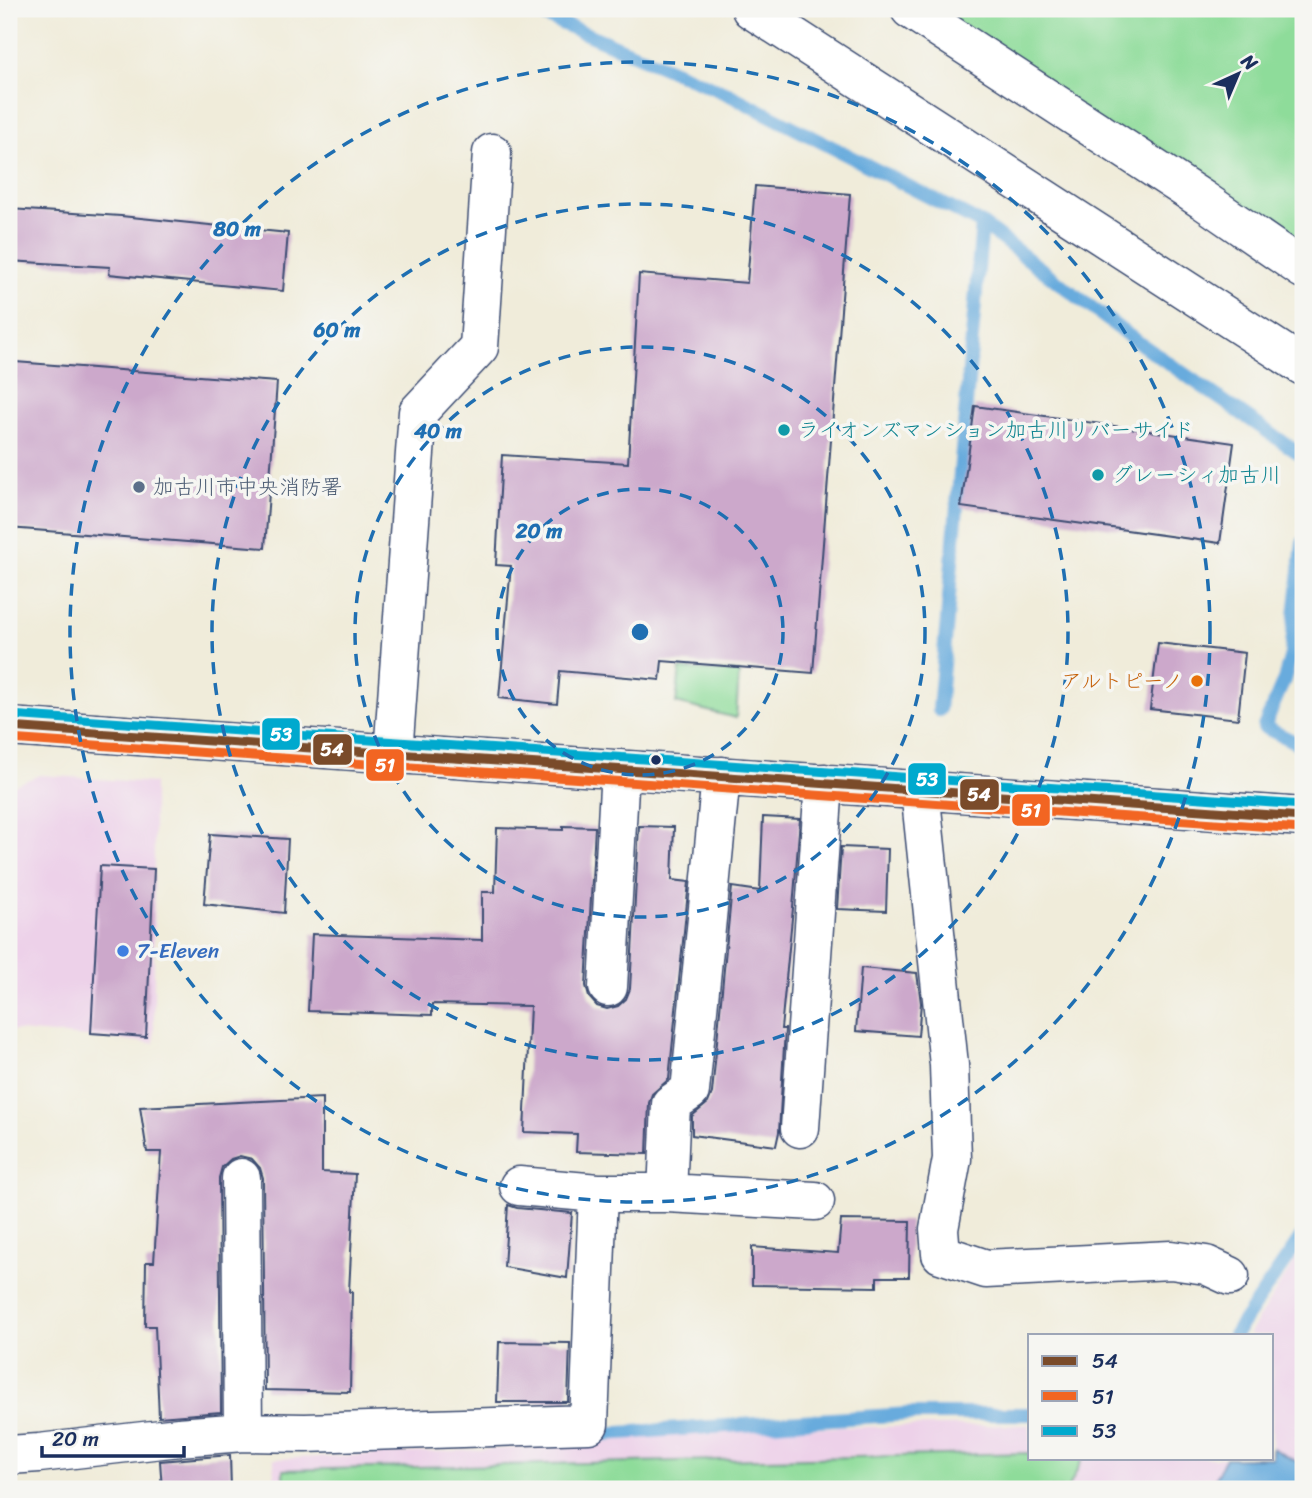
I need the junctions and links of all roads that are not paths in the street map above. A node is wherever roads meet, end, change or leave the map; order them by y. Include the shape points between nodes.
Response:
1 (751, 9) edge
2 (910, 9) edge
3 (492, 153) dead end
4 (1303, 269) edge
5 (1303, 366) edge
6 (9, 727) edge
7 (393, 754) junction
8 (620, 769) junction
9 (721, 776) junction
10 (824, 783) junction
11 (920, 790) junction
12 (1303, 817) edge
13 (608, 987) dead end
14 (800, 1128) dead end
15 (241, 1178) dead end
16 (519, 1186) dead end
17 (598, 1193) junction
18 (667, 1193) junction
19 (815, 1201) dead end
20 (1230, 1276) dead end
21 (243, 1432) junction
22 (9, 1455) edge

1 - 5 street
2 - 4 street
3 - 7 street via 479,347 418,412
6 - 7 street
7 - 8 street
8 - 9 street
8 - 13 street
9 - 10 street
9 - 18 street via 690,1091 671,1104
10 - 11 street
10 - 14 street
11 - 12 street
11 - 20 street via 949,1065 952,1158 939,1229 941,1254 986,1269 1172,1244
15 - 21 street
16 - 17 street
17 - 18 street
17 - 21 street via 589,1424
18 - 19 street
21 - 22 street

